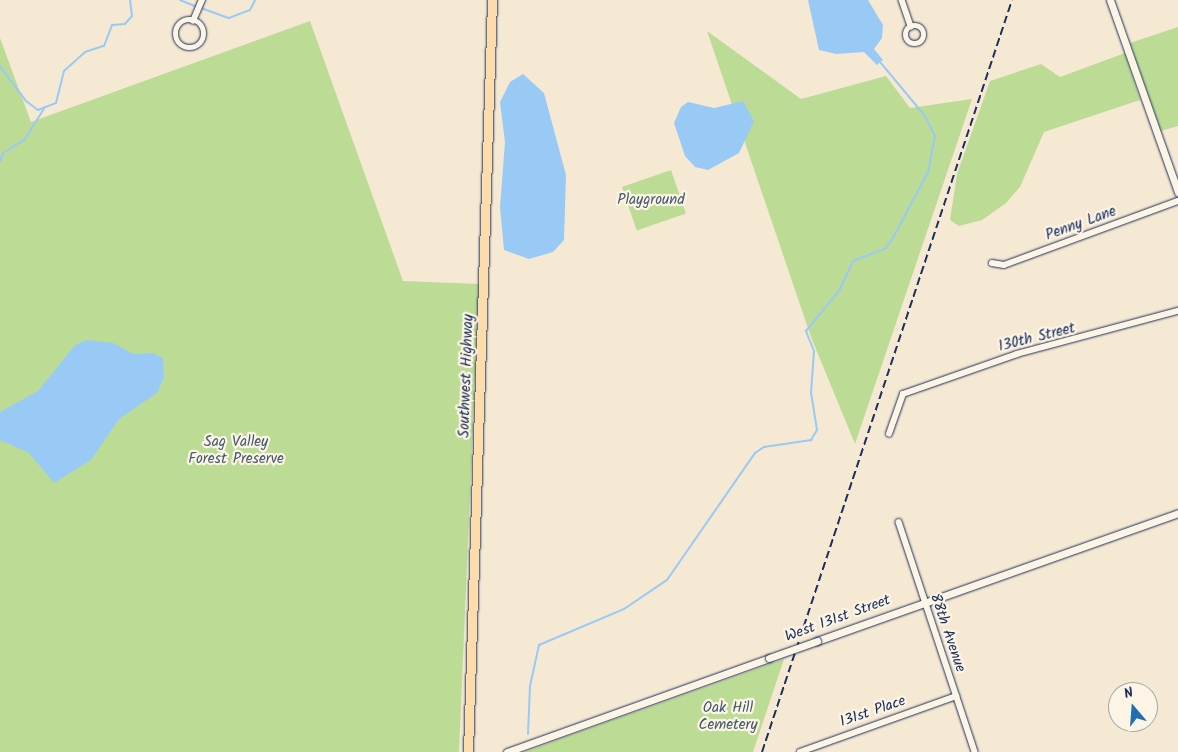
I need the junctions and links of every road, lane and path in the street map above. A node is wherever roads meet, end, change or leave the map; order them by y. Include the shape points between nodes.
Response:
1 (202, 0) edge
2 (492, 0) edge
3 (902, 0) edge
4 (1110, 0) edge
5 (193, 21) junction
6 (911, 26) dead end
7 (1178, 192) edge
8 (1178, 201) edge
9 (992, 262) dead end
10 (1178, 311) edge
11 (889, 434) dead end
12 (1178, 513) edge
13 (899, 522) dead end
14 (924, 603) junction
15 (956, 696) junction
16 (468, 752) edge
17 (507, 752) edge
18 (800, 752) edge
19 (975, 752) edge

1 - 5 street via 197,5
2 - 16 main road, Southwest Highway
3 - 6 street
4 - 7 street
5 - 5 street via 179,24 176,34 187,48 199,45 204,37 202,28
8 - 9 street, Penny Lane via 1004,265
10 - 11 street, 130th Street via 1017,354 904,394
12 - 14 street, West 131st Street
13 - 14 street, 88th Avenue
14 - 15 street, 88th Avenue
14 - 17 street, West 131st Street, bridge
15 - 18 street, 131st Place
15 - 19 street, 88th Avenue

